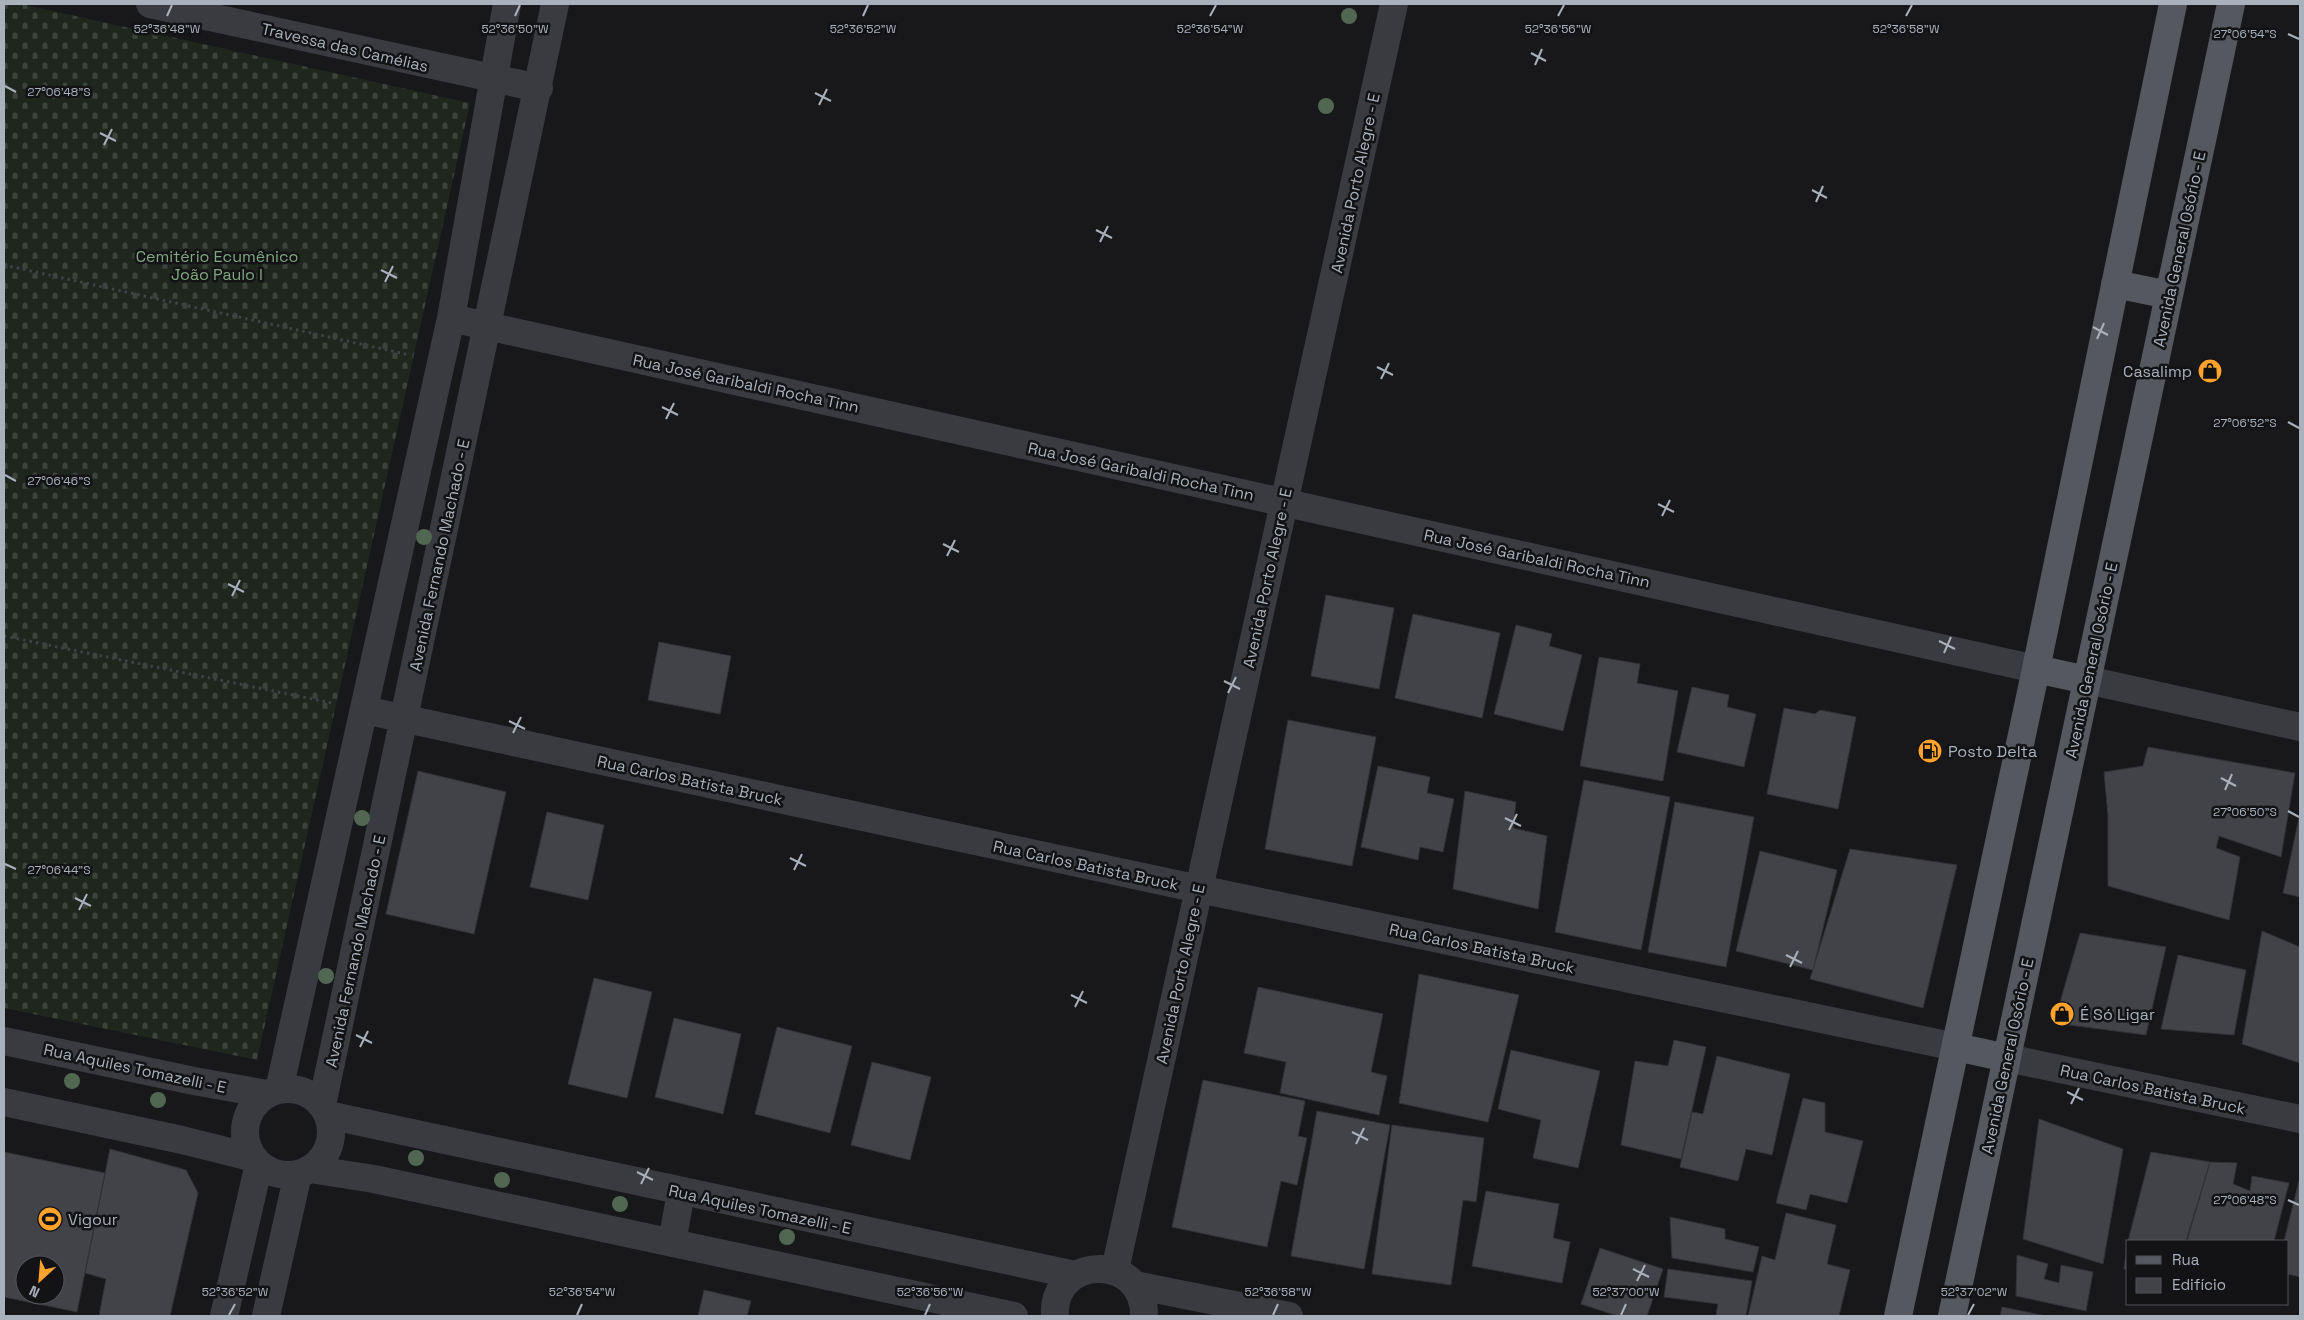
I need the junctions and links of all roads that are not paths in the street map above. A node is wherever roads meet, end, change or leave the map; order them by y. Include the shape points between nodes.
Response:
1 (150, 4) edge
2 (507, 4) edge
3 (556, 4) edge
4 (1394, 4) edge
5 (2173, 4) edge
6 (2232, 4) edge
7 (493, 80) junction
8 (539, 88) junction
9 (2116, 284) junction
10 (2169, 295) junction
11 (451, 318) junction
12 (488, 326) junction
13 (1284, 503) junction
14 (2036, 669) junction
15 (2087, 680) junction
16 (364, 710) junction
17 (405, 718) junction
18 (2300, 727) edge
19 (1198, 889) junction
20 (4, 1041) edge
21 (1956, 1047) junction
22 (2007, 1058) junction
23 (273, 1092) junction
24 (4, 1102) edge
25 (325, 1110) junction
26 (2300, 1119) edge
27 (256, 1161) junction
28 (304, 1171) junction
29 (681, 1192) junction
30 (672, 1243) junction
31 (1075, 1275) junction
32 (1125, 1278) junction
33 (224, 1316) edge
34 (266, 1316) edge
35 (1014, 1316) edge
36 (1056, 1316) edge
37 (1144, 1316) edge
38 (1289, 1316) edge
39 (1898, 1316) edge
40 (1952, 1316) edge

1 - 7 street, Travessa das Camélias
2 - 7 street
3 - 8 street, Avenida Fernando Machado - E
4 - 13 street, Avenida Porto Alegre - E
5 - 9 main road
6 - 10 main road, Avenida General Osório - E
7 - 8 street, Travessa das Camélias
7 - 11 street
8 - 12 street, Avenida Fernando Machado - E
9 - 10 main road
9 - 14 main road
10 - 15 main road, Avenida General Osório - E
11 - 12 street, Rua José Garibaldi Rocha Tinn
11 - 16 street
12 - 13 street, Rua José Garibaldi Rocha Tinn
12 - 17 street, Avenida Fernando Machado - E
13 - 14 street, Rua José Garibaldi Rocha Tinn
13 - 19 street, Avenida Porto Alegre - E
14 - 15 main road
14 - 21 main road
15 - 18 street
15 - 22 main road, Avenida General Osório - E
16 - 17 street, Rua Carlos Batista Bruck
16 - 23 street
17 - 19 street, Rua Carlos Batista Bruck
17 - 25 street, Avenida Fernando Machado - E
19 - 21 street, Rua Carlos Batista Bruck
19 - 32 street, Avenida Porto Alegre - E
20 - 23 street, Rua Aquiles Tomazelli - E via 194,1082
21 - 22 main road
21 - 39 main road
22 - 26 street, Rua Carlos Batista Bruck
22 - 40 main road, Avenida General Osório - E
23 - 25 street via 302,1092 313,1097
23 - 27 street via 250,1111 246,1123 248,1147
24 - 27 street via 182,1140
25 - 28 street via 331,1140 327,1151
25 - 29 street, Rua Aquiles Tomazelli - E
27 - 28 street via 271,1172
27 - 33 street
28 - 30 street via 374,1179
28 - 34 street
29 - 30 street
29 - 31 street, Rua Aquiles Tomazelli - E
30 - 35 street
31 - 32 street via 1094,1268
31 - 36 street via 1062,1288 1055,1306
32 - 37 street via 1144,1303
32 - 38 street

